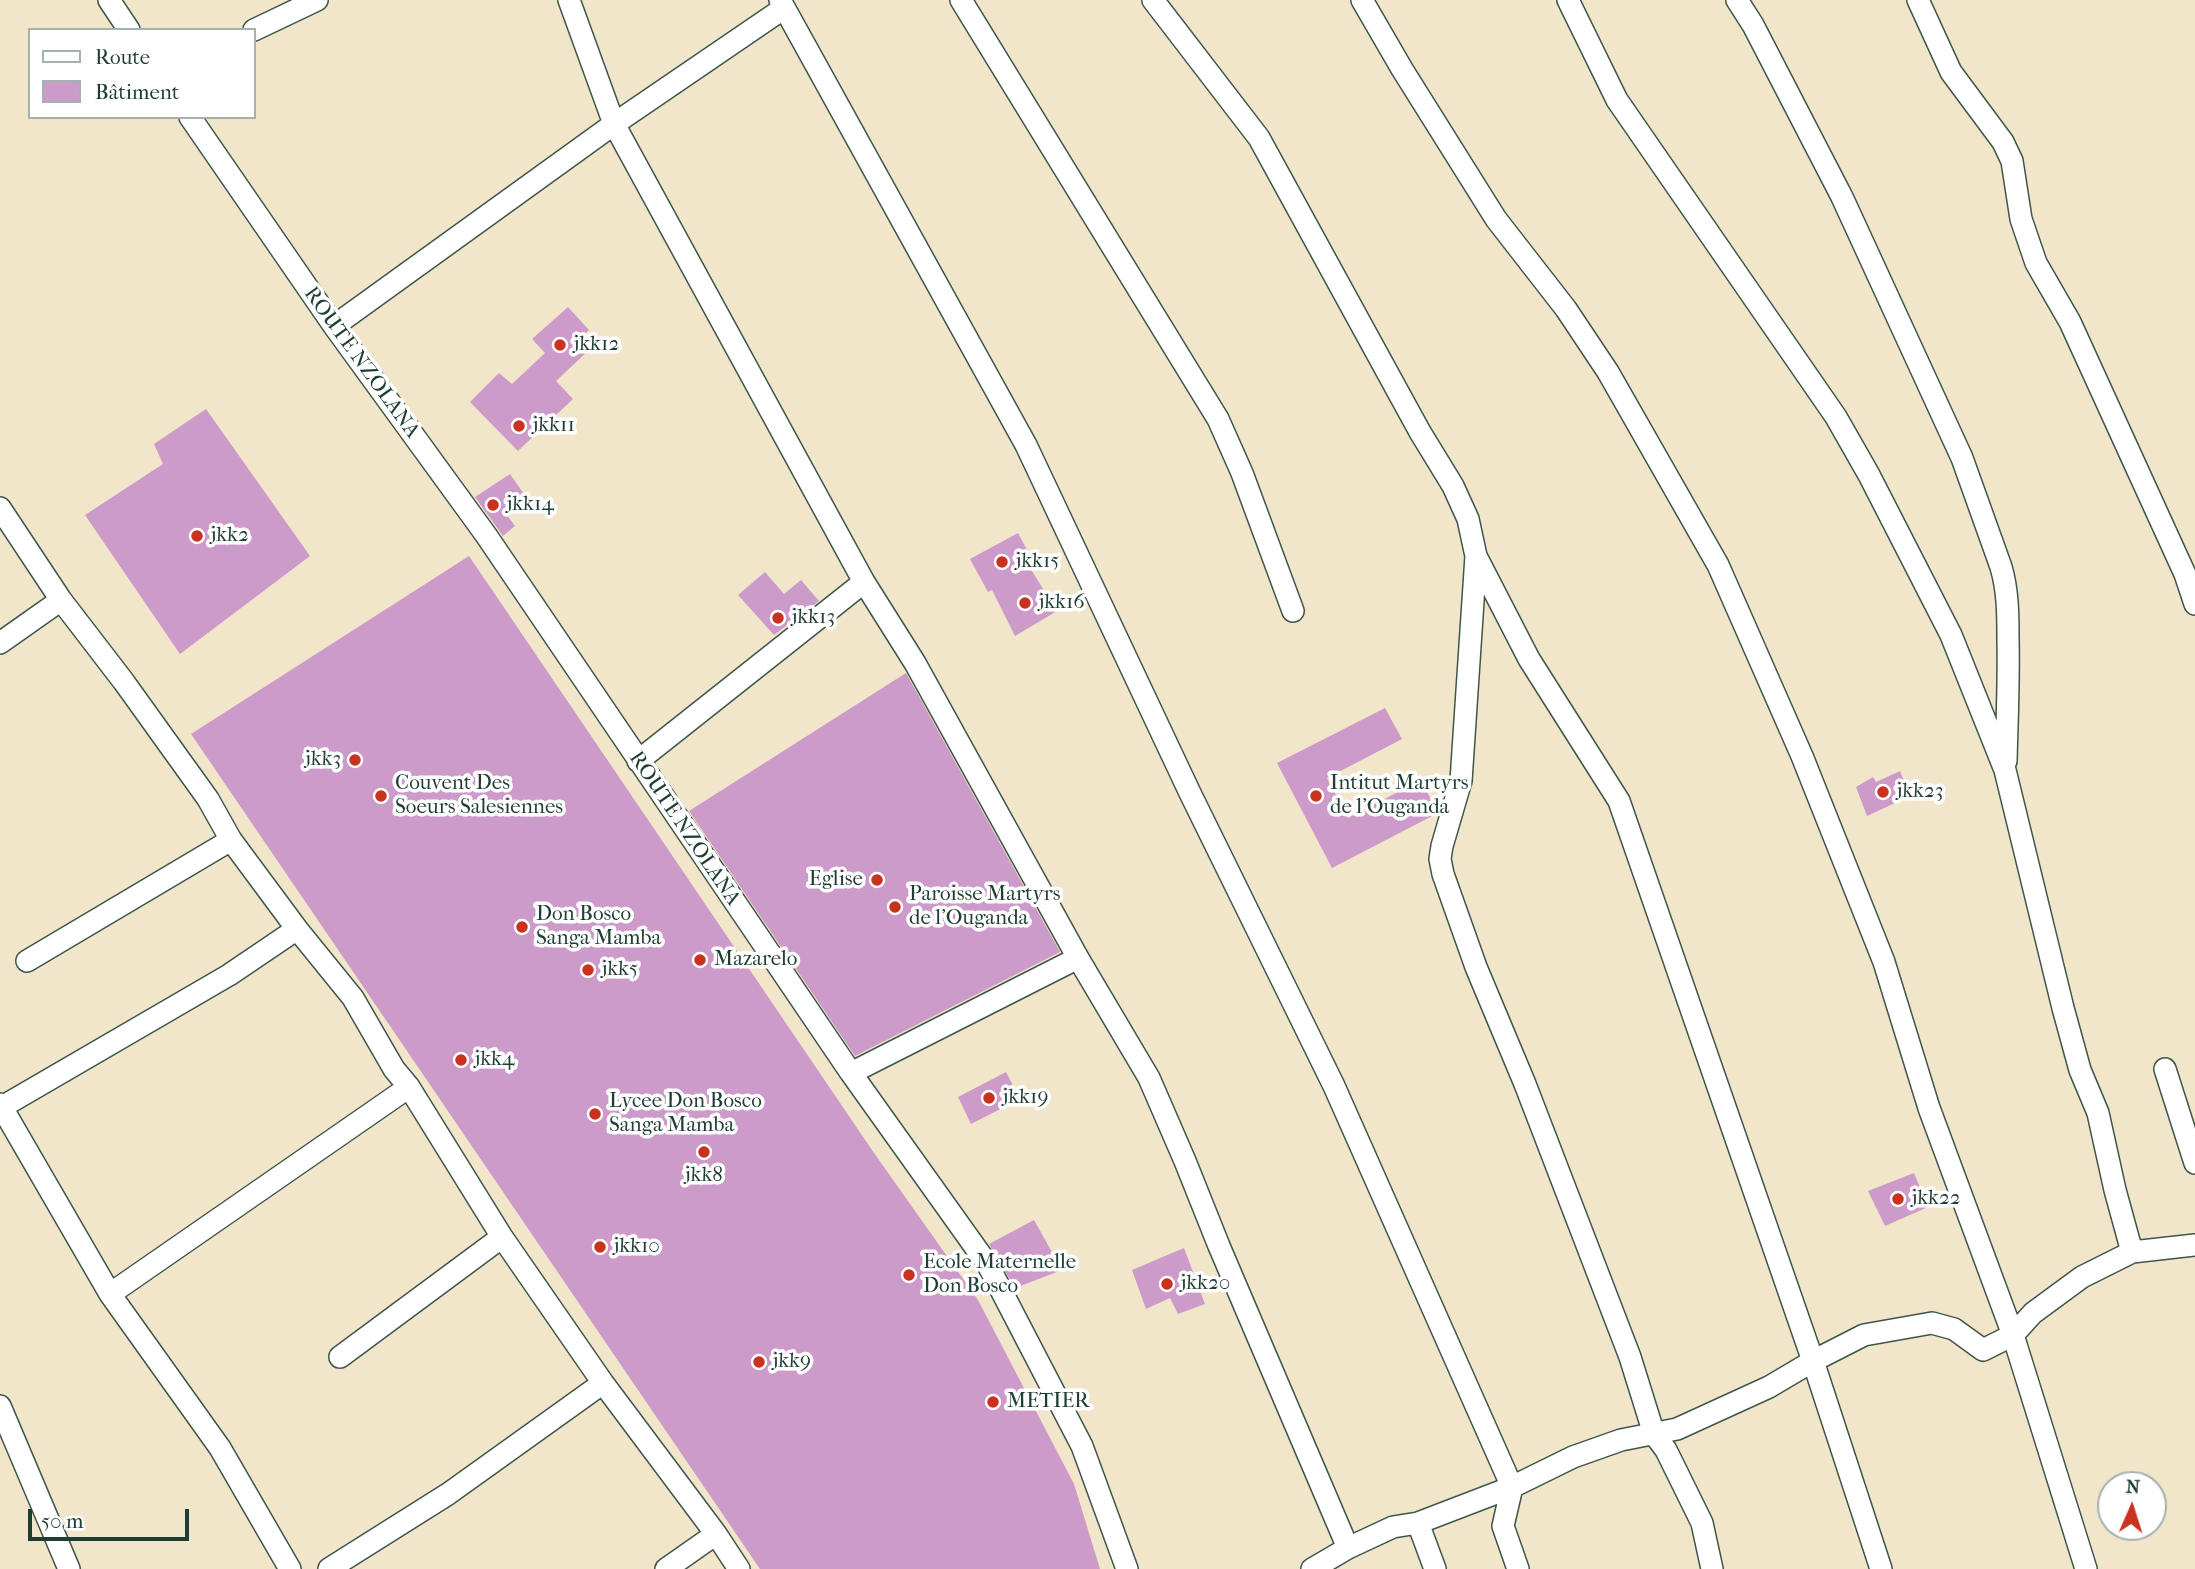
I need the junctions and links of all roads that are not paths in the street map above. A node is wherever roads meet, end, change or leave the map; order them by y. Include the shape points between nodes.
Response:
1 (109, 0) edge
2 (317, 0) edge
3 (569, 0) edge
4 (961, 0) edge
5 (1153, 0) edge
6 (1362, 0) edge
7 (1569, 0) edge
8 (1738, 0) edge
9 (1918, 0) edge
10 (782, 4) edge
11 (128, 28) edge
12 (256, 29) edge
13 (191, 119) edge
14 (614, 124) junction
15 (334, 327) junction
16 (0, 508) edge
17 (1476, 556) junction
18 (864, 582) junction
19 (61, 600) junction
20 (2195, 604) edge
21 (1293, 611) dead end
22 (0, 643) edge
23 (638, 761) junction
24 (2006, 770) junction
25 (231, 840) junction
26 (297, 929) junction
27 (1078, 958) junction
28 (27, 961) dead end
29 (2165, 1069) dead end
30 (851, 1073) junction
31 (409, 1087) junction
32 (1, 1106) edge
33 (2195, 1163) edge
34 (502, 1237) junction
35 (2195, 1245) edge
36 (2132, 1252) junction
37 (110, 1294) junction
38 (2013, 1335) junction
39 (340, 1357) dead end
40 (1812, 1361) junction
41 (603, 1383) junction
42 (0, 1406) edge
43 (1654, 1434) junction
44 (1512, 1487) junction
45 (1418, 1523) junction
46 (716, 1534) junction
47 (1348, 1548) junction
48 (69, 1569) edge
49 (290, 1569) edge
50 (329, 1569) edge
51 (666, 1569) edge
52 (739, 1569) edge
53 (1127, 1569) edge
54 (1312, 1569) edge
55 (1435, 1569) edge
56 (1518, 1569) edge
57 (1712, 1569) edge
58 (1881, 1569) edge
59 (2086, 1569) edge

1 - 11 street
2 - 12 street
3 - 14 street
4 - 21 street via 1218,419
5 - 17 street via 1259,138 1452,486 1468,519
6 - 38 street via 1496,219 1608,372 1718,565 1884,962 1929,1108
7 - 24 street via 1617,100 1836,417 1869,475 1951,635
8 - 24 street via 1842,197 1962,458 2001,567 2007,605
9 - 20 street via 1951,72 2012,161 2021,219 2036,263 2070,322
10 - 14 street
10 - 44 street via 1026,445 1334,1086
13 - 15 street, ROUTE NZOLANA
14 - 15 street
14 - 18 street
15 - 23 street, ROUTE NZOLANA via 486,535
16 - 19 street
17 - 40 street via 1529,659 1619,801
17 - 43 street via 1461,781 1442,846 1443,874 1630,1357
18 - 23 street
18 - 27 street via 915,663
19 - 22 street
19 - 25 street via 208,799
23 - 30 street, ROUTE NZOLANA
24 - 36 street via 2063,1009 2080,1070 2098,1112
25 - 26 street
25 - 28 street
26 - 31 street via 353,998
26 - 32 street via 229,975
27 - 30 street
27 - 47 street via 1154,1090
29 - 33 street
30 - 53 street, ROUTE NZOLANA via 988,1265 1082,1446
31 - 34 street
31 - 37 street
32 - 37 street
34 - 39 street
34 - 41 street
35 - 36 street
36 - 38 street via 2082,1277 2033,1313
37 - 49 street via 220,1448
38 - 40 street via 1983,1350 1954,1329 1932,1323 1864,1335
38 - 59 street
40 - 43 street via 1769,1387 1677,1429
40 - 58 street
41 - 46 street
41 - 50 street via 448,1493
42 - 48 street
43 - 44 street via 1573,1457
43 - 57 street via 1702,1522
44 - 45 street
44 - 56 street via 1503,1526
45 - 47 street via 1393,1527
45 - 55 street
46 - 51 street
46 - 52 street
47 - 54 street

